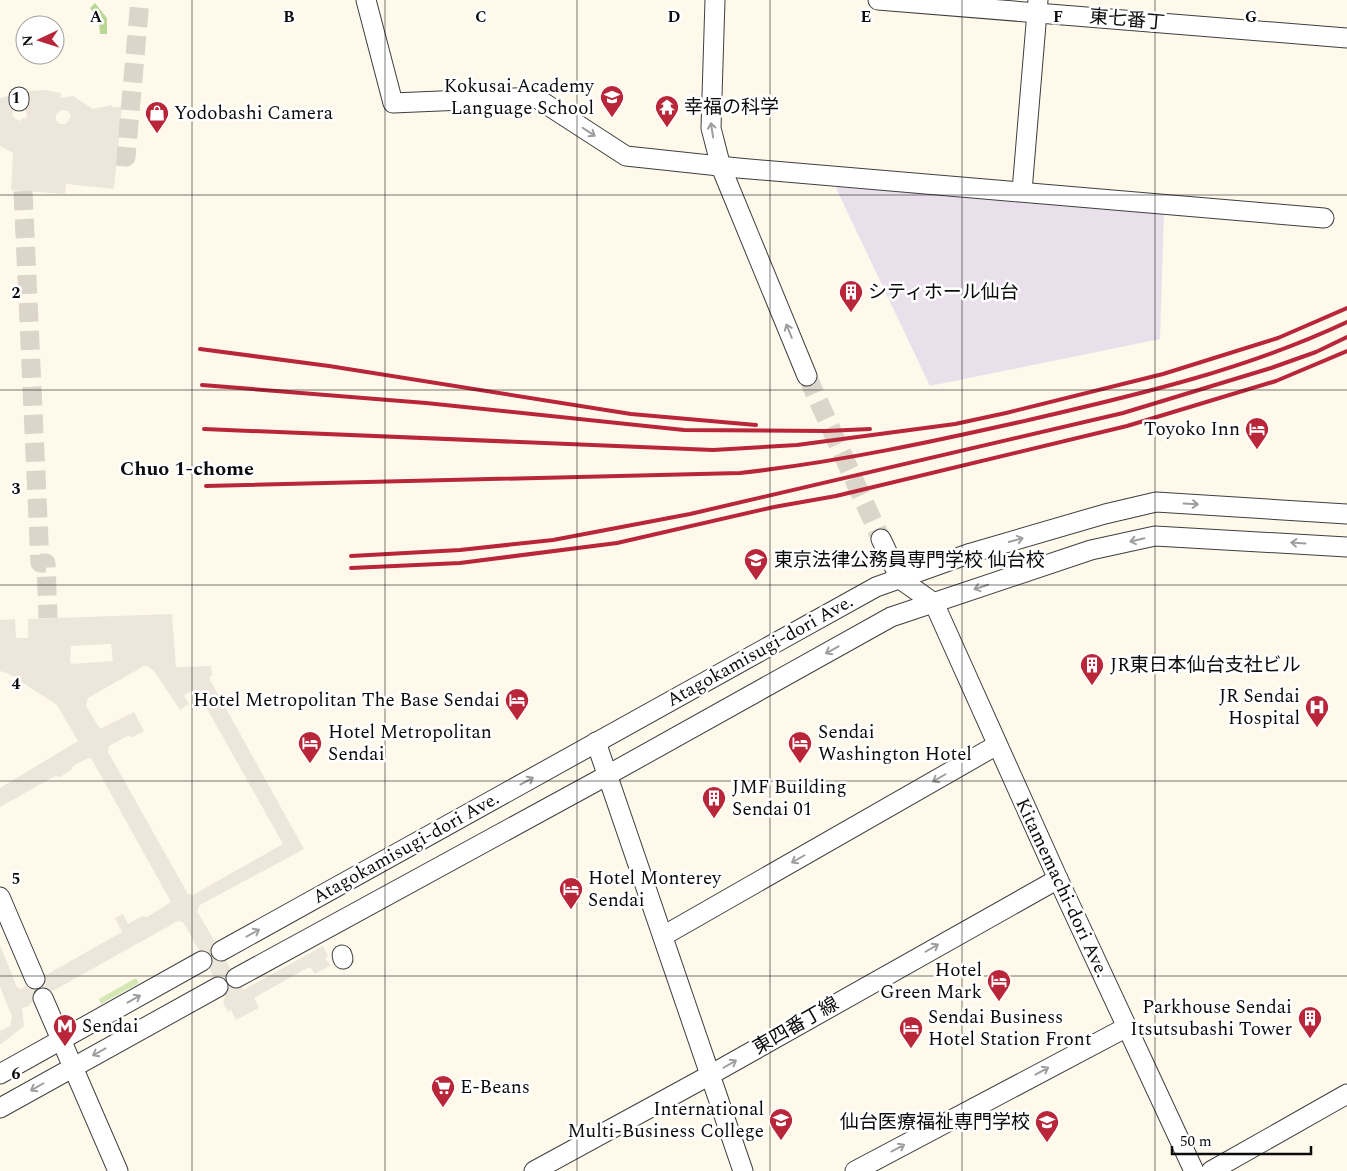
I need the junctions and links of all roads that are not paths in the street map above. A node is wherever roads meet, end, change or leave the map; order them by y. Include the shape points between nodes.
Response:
1 (366, 0) edge
2 (715, 0) edge
3 (878, 0) edge
4 (1037, 6) edge
5 (1347, 38) edge
6 (721, 167) junction
7 (1022, 191) junction
8 (1324, 218) dead end
9 (807, 376) tunnel mouth
10 (1347, 514) edge
11 (881, 539) tunnel mouth
12 (1347, 547) edge
13 (900, 579) junction
14 (934, 603) junction
15 (596, 742) junction
16 (997, 745) junction
17 (606, 776) junction
18 (1058, 879) junction
19 (0, 896) edge
20 (663, 936) junction
21 (221, 950) dead end
22 (202, 961) dead end
23 (236, 978) dead end
24 (36, 979) dead end
25 (218, 987) dead end
26 (43, 998) dead end
27 (1127, 1027) junction
28 (62, 1040) junction
29 (74, 1066) junction
30 (0, 1074) edge
31 (710, 1075) junction
32 (1347, 1094) edge
33 (0, 1108) edge
34 (118, 1171) edge
35 (535, 1171) edge
36 (743, 1171) edge
37 (856, 1171) edge
38 (1194, 1171) edge
39 (1211, 1171) edge

1 -> 6 street via 393,103 535,97 626,156
6 -> 2 street via 711,128
3 - 4 street, 東七番丁
4 - 5 street, 東七番丁
4 - 7 street
6 - 7 street
9 -> 6 street
7 - 8 street
13 -> 10 street, Atagokamisugi-dori Ave. via 971,553 1156,502
11 - 13 street
12 -> 14 street, Atagokamisugi-dori Ave. via 1155,536 1091,550
13 - 14 street
13 - 15 street, Atagokamisugi-dori Ave. via 876,587
14 - 16 street, Kitamemachi-dori Ave.
14 -> 17 street, Atagokamisugi-dori Ave. via 892,617
15 - 17 street
21 -> 15 street, Atagokamisugi-dori Ave.
16 - 18 street, Kitamemachi-dori Ave.
16 -> 20 street
17 - 20 street
17 - 23 street, Atagokamisugi-dori Ave.
18 - 27 street, Kitamemachi-dori Ave.
31 -> 18 street, 東四番丁線
19 - 24 street
20 - 31 street
28 -> 22 street
25 -> 29 street
26 - 28 street
37 -> 27 street
27 - 38 street, Kitamemachi-dori Ave.
28 - 29 street
28 - 30 street
29 -> 33 street
29 - 34 street
31 - 35 street, 東四番丁線
31 - 36 street
32 - 39 street

